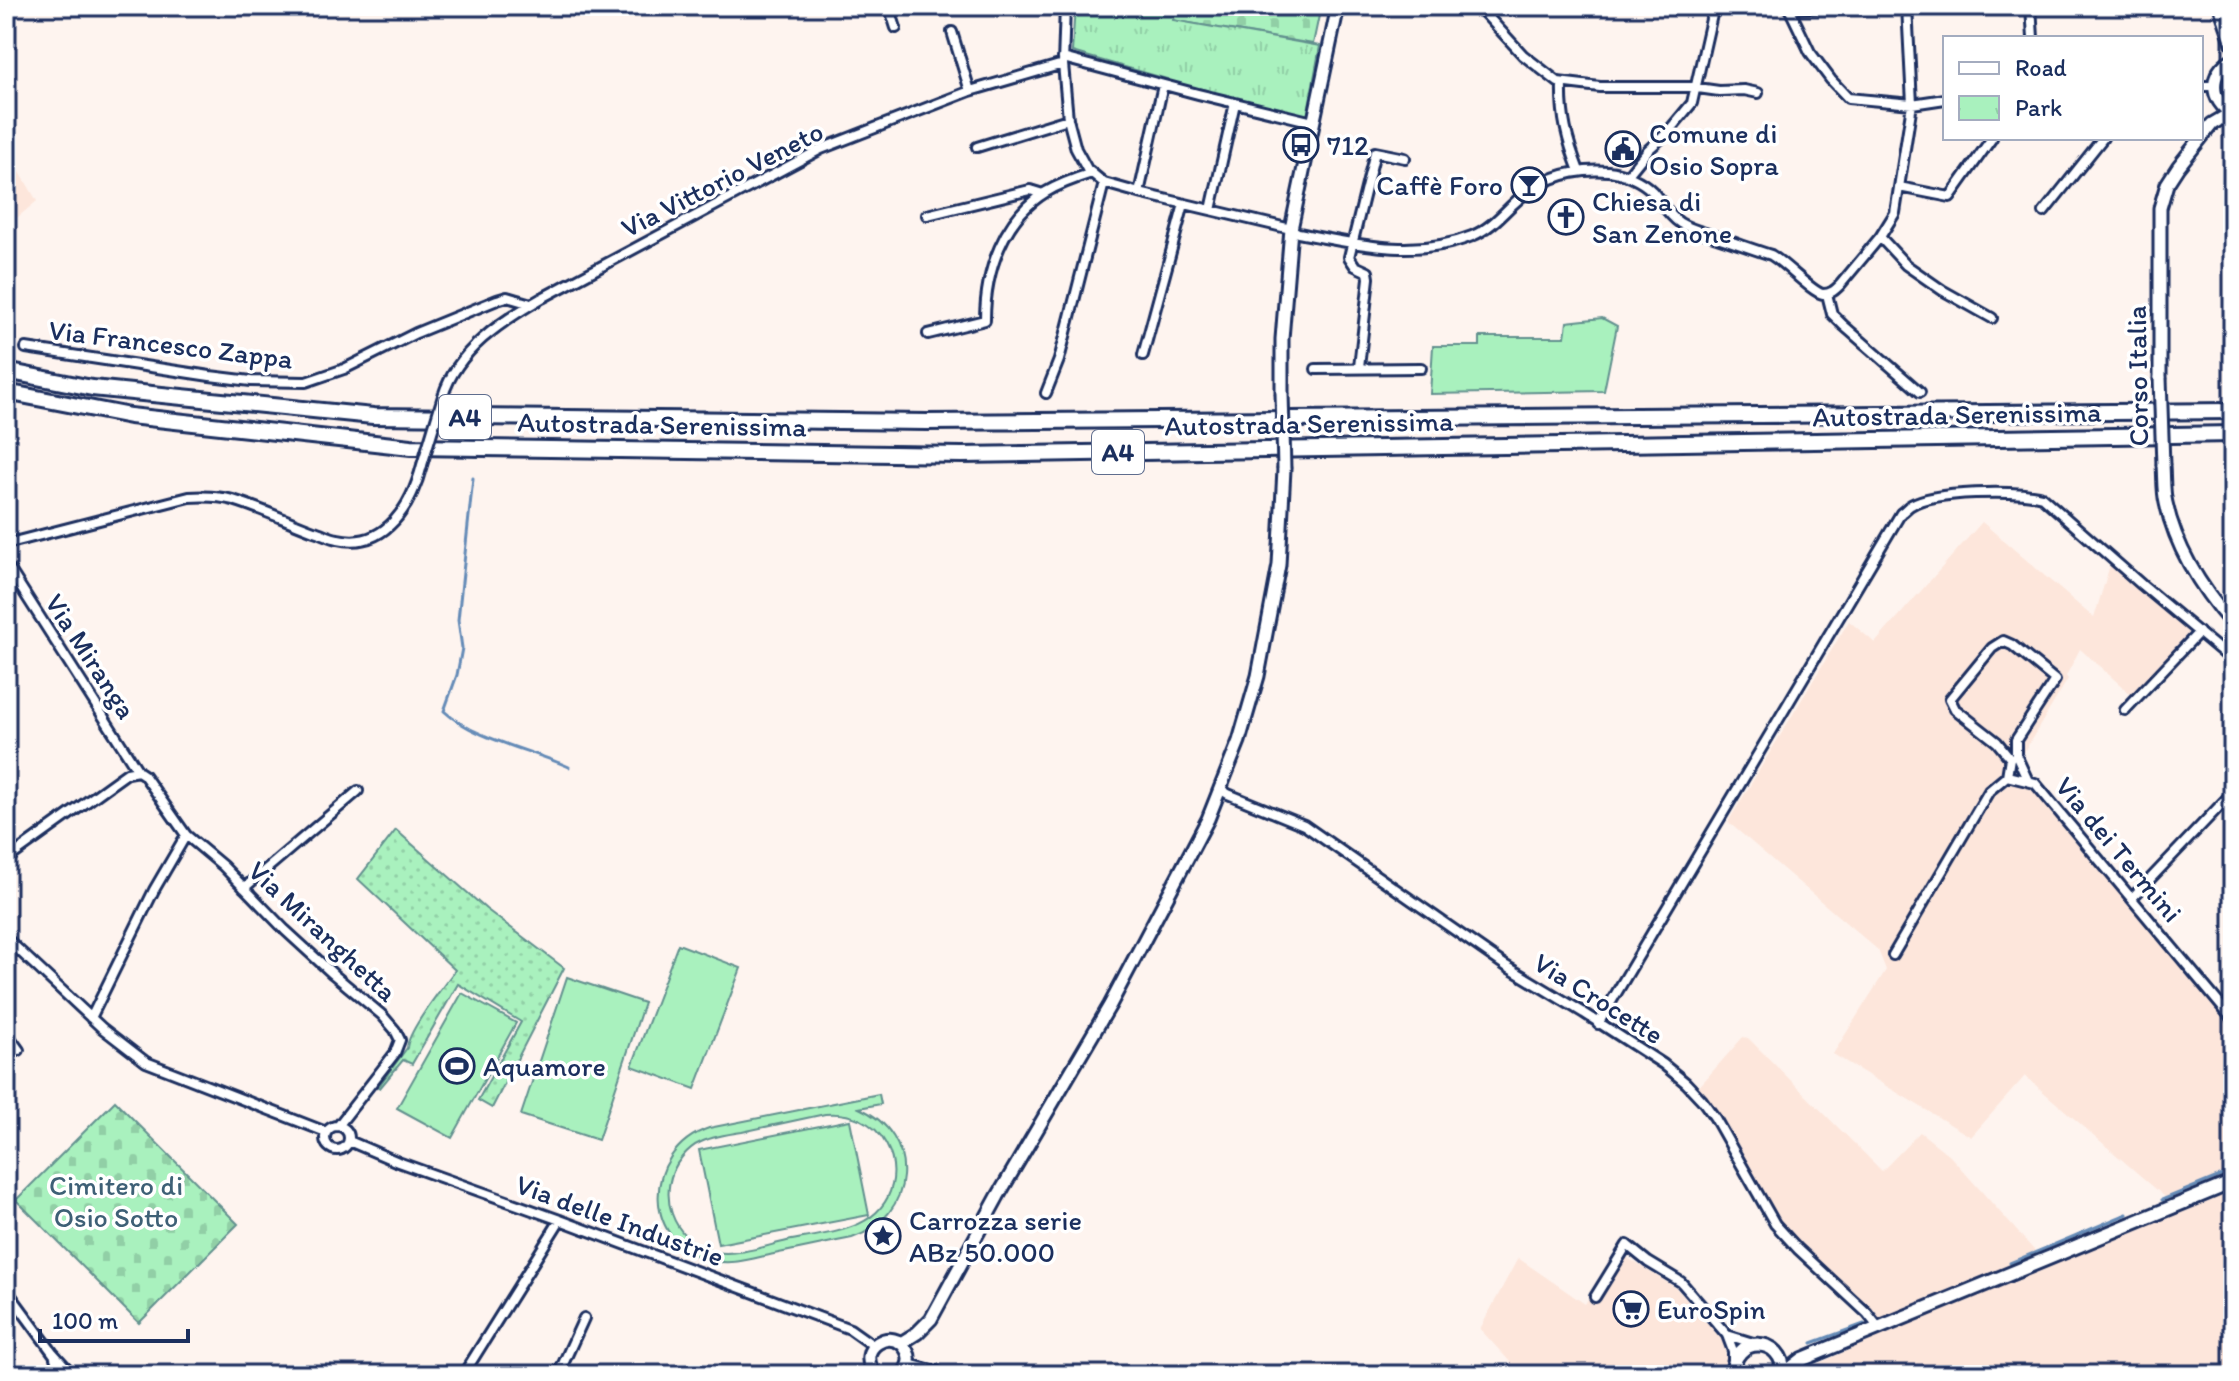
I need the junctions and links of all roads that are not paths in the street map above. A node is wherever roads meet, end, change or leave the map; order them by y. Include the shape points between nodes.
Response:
1 (889, 6) edge
2 (1065, 6) edge
3 (1338, 6) edge
4 (1478, 6) edge
5 (1495, 6) edge
6 (1714, 6) edge
7 (1851, 6) edge
8 (1907, 6) edge
9 (2031, 6) edge
10 (2220, 6) edge
11 (1788, 7) edge
12 (1487, 14) junction
13 (896, 28) dead end
14 (952, 32) dead end
15 (2033, 36) edge
16 (2232, 42) edge
17 (1063, 61) junction
18 (2230, 61) edge
19 (1562, 83) junction
20 (1163, 85) junction
21 (2207, 86) edge
22 (1696, 88) junction
23 (970, 91) junction
24 (1758, 93) dead end
25 (1943, 99) edge
26 (1235, 103) junction
27 (2219, 103) junction
28 (1912, 104) junction
29 (2232, 114) edge
30 (1068, 119) junction
31 (1313, 122) junction
32 (2212, 124) junction
33 (2203, 135) edge
34 (1991, 140) edge
35 (2101, 140) edge
36 (2199, 140) edge
37 (977, 147) dead end
38 (1405, 158) dead end
39 (1579, 171) junction
40 (1092, 173) junction
41 (1627, 176) junction
42 (1104, 183) junction
43 (1899, 187) junction
44 (1139, 193) junction
45 (1043, 194) junction
46 (1184, 204) junction
47 (1211, 210) junction
48 (2044, 212) dead end
49 (927, 215) dead end
50 (1291, 229) junction
51 (1880, 237) junction
52 (1352, 244) junction
53 (1827, 294) junction
54 (531, 304) junction
55 (1992, 318) dead end
56 (928, 334) dead end
57 (26, 348) dead end
58 (1143, 355) dead end
59 (1359, 367) junction
60 (1421, 368) dead end
61 (1316, 369) dead end
62 (6, 371) edge
63 (6, 392) edge
64 (1920, 392) dead end
65 (1046, 393) dead end
66 (2233, 411) edge
67 (2233, 434) edge
68 (6, 544) edge
69 (6, 564) edge
70 (2233, 625) edge
71 (2199, 632) junction
72 (2233, 661) edge
73 (2125, 710) dead end
74 (141, 773) junction
75 (2007, 776) junction
76 (2028, 781) junction
77 (1220, 789) junction
78 (358, 791) dead end
79 (2233, 792) edge
80 (186, 835) junction
81 (6, 860) edge
82 (244, 888) junction
83 (2132, 898) junction
84 (6, 938) edge
85 (1893, 955) dead end
86 (91, 1018) junction
87 (2233, 1020) edge
88 (1598, 1024) junction
89 (6, 1032) edge
90 (19, 1050) dead end
91 (338, 1126) junction
92 (326, 1132) junction
93 (349, 1141) junction
94 (2233, 1182) edge
95 (560, 1220) junction
96 (6, 1289) edge
97 (1595, 1297) dead end
98 (584, 1318) dead end
99 (1879, 1328) junction
100 (1727, 1335) junction
101 (901, 1343) junction
102 (1765, 1345) junction
103 (874, 1346) junction
104 (53, 1353) junction
105 (1779, 1355) junction
106 (1803, 1359) junction
107 (909, 1364) junction
108 (1732, 1372) edge
109 (1784, 1374) edge
110 (60, 1375) edge
111 (73, 1375) edge
112 (463, 1375) edge
113 (558, 1375) edge
114 (876, 1375) edge
115 (902, 1375) edge
116 (944, 1375) edge

1 - 13 street
2 - 17 street
3 - 31 street
4 - 12 street
5 - 12 street
6 - 22 street
7 - 11 street
8 - 28 street
9 - 15 street
10 - 16 street
11 - 28 street via 1810,52 1848,98
12 - 19 street via 1523,55
14 - 23 street
16 - 18 street
17 - 20 street
17 - 23 street, Via Vittorio Veneto
17 - 30 street
18 - 21 street
19 - 22 street
19 - 39 street via 1564,127
20 - 26 street
20 - 44 street
21 - 27 street
22 - 24 street
22 - 41 street via 1686,112
23 - 54 street, Via Vittorio Veneto via 821,149
25 - 28 street
26 - 31 street
26 - 47 street
27 - 29 street
27 - 32 street, Corso Italia
28 - 43 street
29 - 32 street, Corso Italia
30 - 37 street
30 - 40 street via 1076,149
31 - 50 street
32 - 33 street, Corso Italia, bridge
34 - 43 street via 1950,197
35 - 48 street
36 - 70 street, Corso Italia, bridge via 2167,184 2160,208 2163,465 2166,502 2180,545 2201,584
38 - 52 street via 1375,152
39 - 41 street
39 - 52 street via 1526,192 1474,236 1417,249
40 - 42 street
40 - 45 street
41 - 53 street via 1650,190 1669,215 1687,227 1771,255
42 - 44 street
42 - 65 street
43 - 51 street via 1895,213
44 - 46 street
45 - 49 street via 1030,190
45 - 56 street via 1005,234 994,261 985,320
46 - 47 street
46 - 58 street
47 - 50 street
50 - 52 street
50 - 77 street, bridge via 1282,339 1279,565 1250,704
51 - 53 street
51 - 55 street via 1906,265
52 - 59 street via 1350,262 1369,278
53 - 64 street via 1832,314
54 - 57 street, Via Francesco Zappa via 507,297 497,300 306,382 251,381
54 - 68 street, Via Vittorio Veneto, bridge via 478,343 457,370 446,387 409,503 383,531 338,540 231,499 208,496
59 - 60 street
59 - 61 street
62 - 66 highway, Autostrada Serenissima / A4 via 92,388 373,416 927,422
63 - 67 highway, Autostrada Serenissima / A4 via 130,416 427,447 962,455
69 - 74 street, Via Miranga
71 - 72 street
71 - 73 street
71 - 88 street via 2042,497 1940,496 1911,505 1901,513
74 - 80 street, Via Miranghetta
74 - 81 street via 127,773
75 - 76 street, Via dei Termini
75 - 76 street via 2010,758 1950,699 2003,641 2055,680 2016,740 2016,755
75 - 85 street via 1989,791
76 - 83 street, Via dei Termini
77 - 88 street, Via Crocette via 1304,825
77 - 101 street via 1110,1005 931,1319
78 - 82 street
79 - 83 street
80 - 82 street, Via Miranghetta
80 - 86 street
82 - 91 street, Via Miranghetta via 382,1015 400,1040
83 - 87 street, Via dei Termini
84 - 86 street, Via delle Industrie
86 - 92 street, Via delle Industrie via 146,1062
88 - 99 street, Via Crocette via 1663,1064 1702,1100 1775,1224
89 - 90 street
91 - 92 street
91 - 93 street via 347,1131
92 - 93 street, Via delle Industrie via 331,1150 343,1149
93 - 95 street, Via delle Industrie
94 - 99 main road
95 - 103 street, Via delle Industrie via 850,1329
95 - 112 street
96 - 104 street
97 - 100 street via 1627,1245 1681,1282
98 - 113 street
99 - 106 main road
100 - 102 street
100 - 108 street
101 - 103 street via 884,1340
101 - 107 street
102 - 105 main road
102 - 108 main road via 1740,1352
103 - 114 street via 869,1364
104 - 110 street
104 - 111 street
105 - 106 main road
105 - 109 main road
106 - 109 main road
107 - 115 street
107 - 116 street

